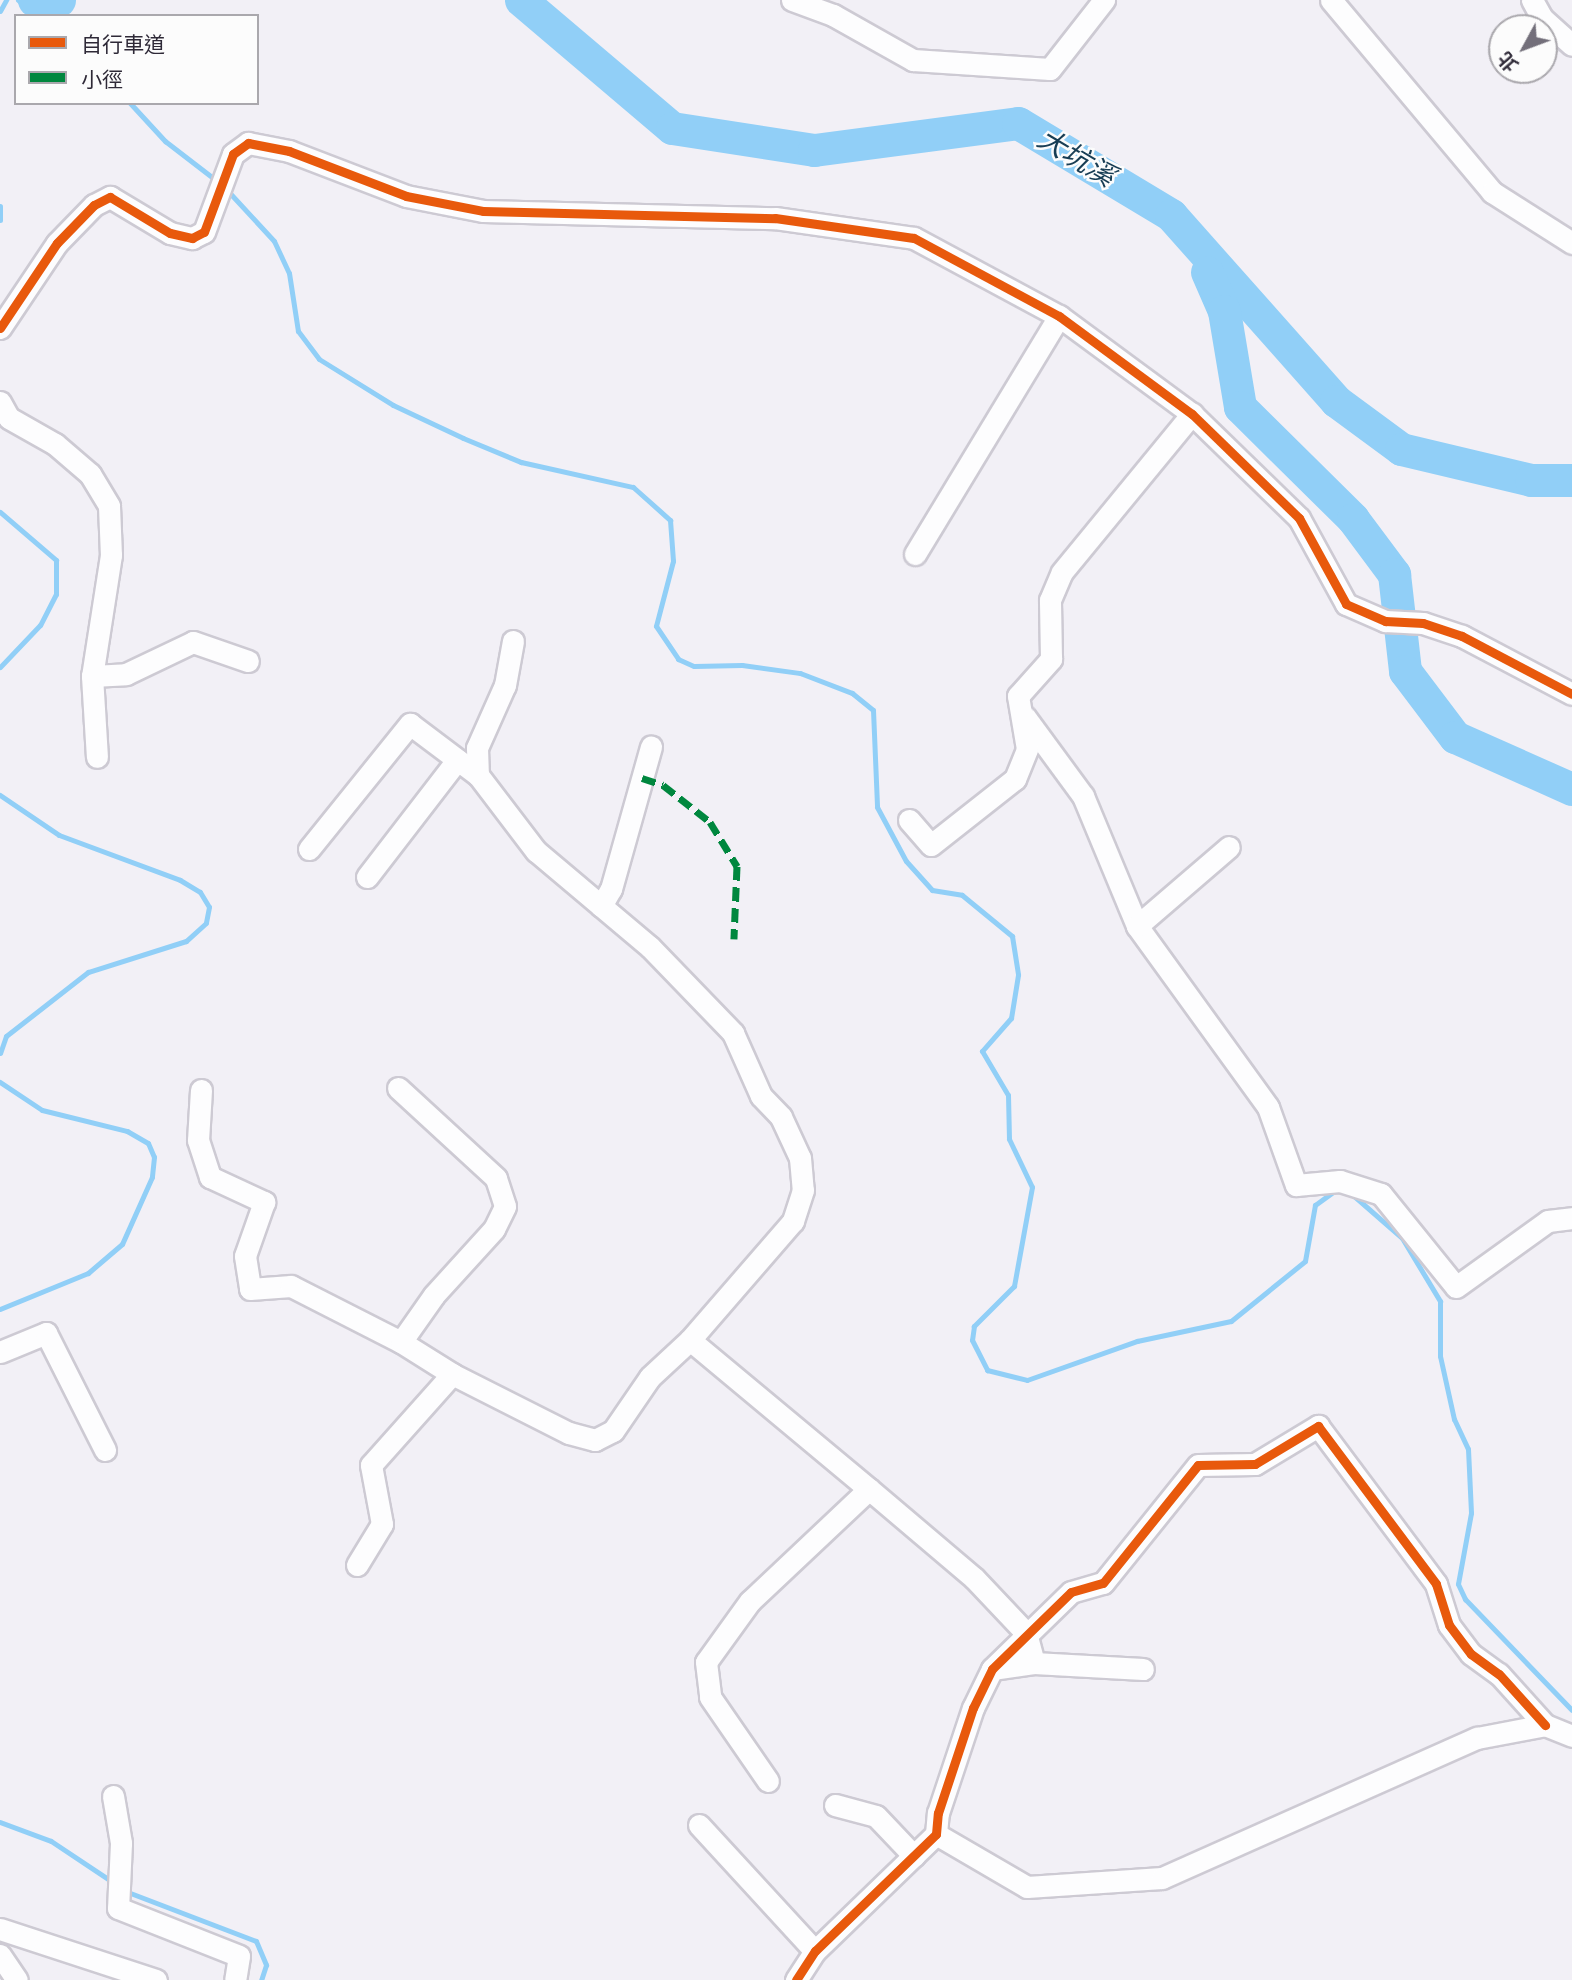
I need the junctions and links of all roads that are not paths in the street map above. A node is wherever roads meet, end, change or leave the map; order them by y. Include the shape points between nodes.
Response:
1 (792, 0) edge
2 (1104, 0) edge
3 (1331, 0) edge
4 (1532, 0) edge
5 (1572, 44) edge
6 (1572, 243) edge
7 (1059, 316) junction
8 (0, 328) edge
9 (0, 402) edge
10 (1192, 414) junction
11 (915, 554) dead end
12 (513, 641) dead end
13 (248, 661) dead end
14 (92, 676) junction
15 (1572, 694) edge
16 (1025, 717) junction
17 (651, 747) dead end
18 (97, 757) dead end
19 (457, 760) junction
20 (478, 775) junction
21 (909, 820) dead end
22 (1229, 847) dead end
23 (309, 849) dead end
24 (367, 877) dead end
25 (600, 906) junction
26 (1137, 926) junction
27 (398, 1088) dead end
28 (201, 1090) dead end
29 (1572, 1218) edge
30 (690, 1340) junction
31 (401, 1342) junction
32 (0, 1352) edge
33 (452, 1374) junction
34 (105, 1450) dead end
35 (869, 1489) junction
36 (356, 1565) dead end
37 (1026, 1633) junction
38 (1034, 1663) junction
39 (992, 1669) junction
40 (1143, 1669) dead end
41 (1545, 1725) junction
42 (1572, 1736) edge
43 (768, 1782) dead end
44 (113, 1796) dead end
45 (835, 1805) dead end
46 (699, 1825) dead end
47 (936, 1834) junction
48 (914, 1856) junction
49 (0, 1928) edge
50 (815, 1951) junction
51 (0, 1955) edge
52 (17, 1980) edge
53 (156, 1980) edge
54 (235, 1980) edge
55 (796, 1980) edge

1 - 2 street via 833,15 913,60 1050,69
3 - 6 street via 1492,192
4 - 5 street via 1542,18
7 - 8 street via 914,239 775,218 483,211 406,196 289,151 248,143 233,154 204,232 192,239 170,233 110,197 93,205 57,243
7 - 10 street
7 - 11 street
9 - 14 street via 9,418 55,444 90,474 109,506 111,555
10 - 15 street via 1299,518 1346,604 1385,621 1423,623 1462,636
10 - 16 street via 1062,572 1050,600 1051,659 1018,696
12 - 20 street via 505,685 477,748
13 - 14 street via 193,642 126,674
14 - 18 street
16 - 21 street via 1027,750 1015,779 931,845
16 - 26 street via 1083,796
17 - 25 street via 611,889
19 - 20 street
19 - 23 street via 410,724
19 - 24 street
20 - 25 street via 536,851
22 - 26 street
25 - 30 street via 650,947 733,1033 761,1096 781,1117 800,1158 803,1190 793,1221
26 - 29 street via 1268,1107 1296,1185 1339,1181 1381,1194 1456,1287 1548,1221
27 - 31 street via 496,1178 505,1206 494,1229 434,1295
28 - 31 street via 198,1140 210,1177 264,1202 245,1256 250,1289 291,1286
30 - 33 street via 650,1377 613,1431 595,1440 569,1433
30 - 35 street
31 - 33 street
32 - 34 street via 46,1333
33 - 36 street via 371,1465 382,1524
35 - 37 street via 974,1578
35 - 43 street via 750,1601 706,1662 710,1697
37 - 38 street
37 - 39 street
37 - 41 street via 1071,1592 1102,1583 1198,1465 1255,1464 1318,1426 1436,1584 1448,1625 1471,1654 1499,1674
38 - 39 street
38 - 40 street
39 - 47 street via 973,1708 938,1813
41 - 42 street
41 - 47 street via 1477,1738 1162,1878 1027,1887
44 - 54 street via 120,1870 118,1908 239,1956
45 - 48 street via 876,1816
46 - 50 street
47 - 48 street
48 - 50 street
49 - 53 street
50 - 55 street
51 - 52 street

